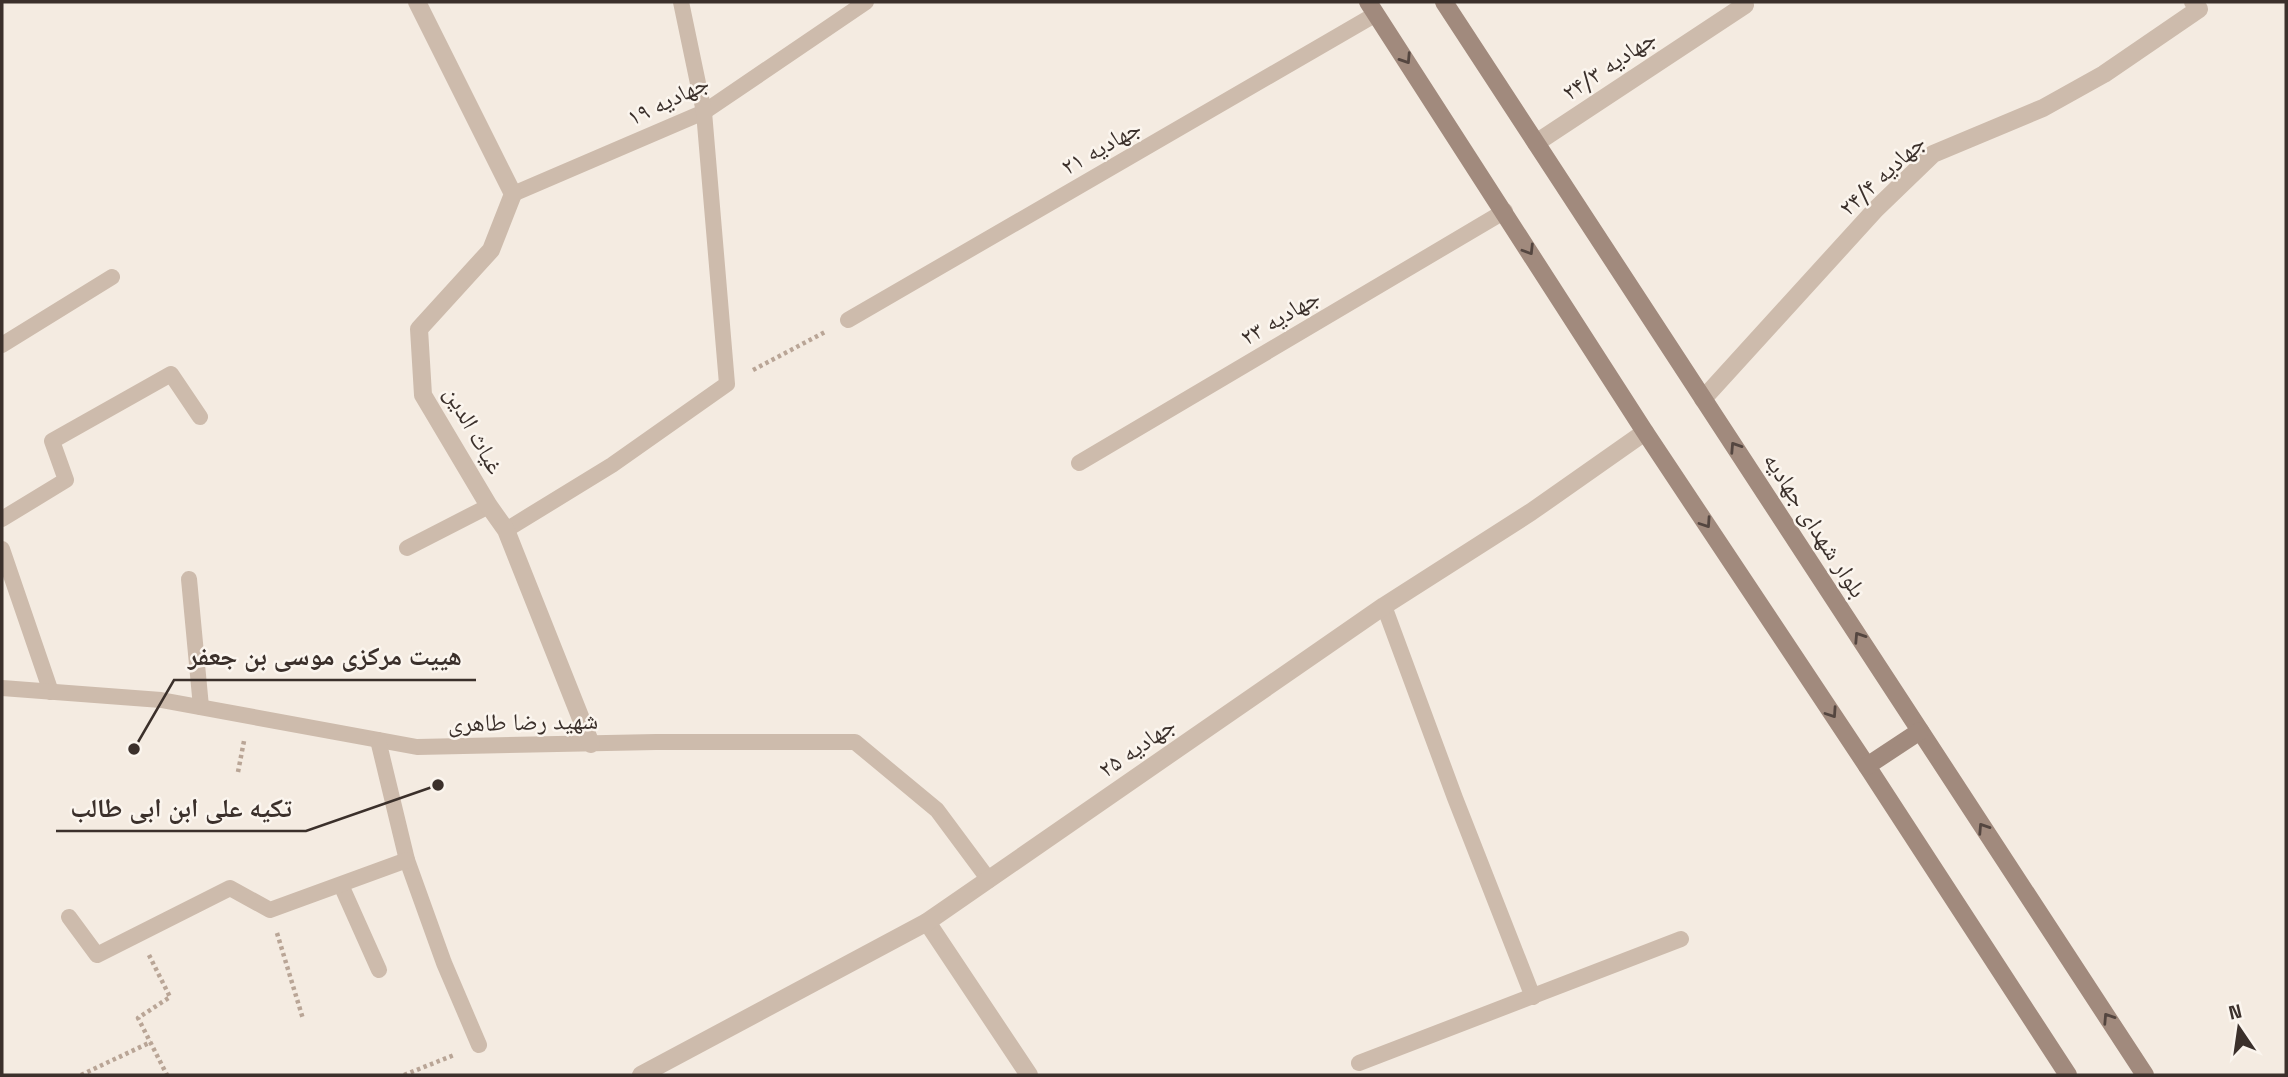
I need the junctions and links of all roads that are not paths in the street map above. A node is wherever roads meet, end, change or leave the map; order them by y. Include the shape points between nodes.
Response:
1 (417, 2) edge
2 (681, 2) edge
3 (866, 2) edge
4 (1444, 2) edge
5 (2200, 4) edge
6 (1745, 5) dead end
7 (1372, 8) edge
8 (704, 112) junction
9 (1535, 144) junction
10 (513, 194) junction
11 (1505, 211) junction
12 (112, 276) dead end
13 (848, 320) road end
14 (2, 345) edge
15 (1703, 399) junction
16 (200, 417) dead end
17 (1645, 432) junction
18 (1079, 463) dead end
19 (489, 506) junction
20 (2, 519) edge
21 (506, 530) junction
22 (407, 548) dead end
23 (2, 549) edge
24 (189, 579) dead end
25 (1384, 606) junction
26 (2, 688) edge
27 (51, 692) junction
28 (201, 707) junction
29 (1920, 732) junction
30 (378, 740) junction
31 (591, 744) junction
32 (1867, 766) junction
33 (407, 860) junction
34 (989, 880) junction
35 (341, 885) junction
36 (69, 917) dead end
37 (927, 922) junction
38 (1682, 939) dead end
39 (379, 970) dead end
40 (1532, 997) junction
41 (479, 1045) road end
42 (1359, 1063) dead end
43 (641, 1075) edge
44 (1029, 1075) edge
45 (2068, 1075) edge
46 (2145, 1075) edge

1 - 10 street
2 - 8 lane
3 - 8 lane, جهادیه ۱۹
4 - 9 main road, بلوار شهدای جهادیه
5 - 15 street, جهادیه ۲۴/۴ via 2104,74 2043,108 1933,153
6 - 9 street, جهادیه ۲۴/۳
7 -> 11 main road
7 - 13 lane, جهادیه ۲۱
8 - 10 lane, جهادیه ۱۹
8 - 21 lane via 727,384 612,465
9 - 15 main road, بلوار شهدای جهادیه
10 - 19 street, غیاث الدین via 491,250 419,329 423,395
11 -> 17 main road
11 - 18 lane, جهادیه ۲۳
12 - 14 lane
29 -> 15 main road, بلوار شهدای جهادیه
16 - 20 lane via 171,374 52,441 65,480
17 - 25 street, جهادیه ۲۵
17 -> 32 main road
19 - 21 street, غیاث الدین
19 - 22 lane
21 - 31 street, غیاث الدین
23 - 27 lane
24 - 28 lane
25 - 34 street, جهادیه ۲۵
25 - 40 lane
26 - 27 lane, شهید رضا طاهری
27 - 28 lane, شهید رضا طاهری
28 - 30 lane, شهید رضا طاهری
29 - 32 main road
46 -> 29 main road, بلوار شهدای جهادیه
30 - 31 lane, شهید رضا طاهری via 417,747
30 - 33 lane
31 - 34 lane, شهید رضا طاهری via 855,742 937,810
32 - 45 main road
33 - 35 lane
33 - 41 lane
34 - 37 street, جهادیه ۲۵
35 - 36 lane via 270,910 230,888 97,956
35 - 39 lane
37 - 43 street, جهادیه ۲۵
37 - 44 street
38 - 40 lane
40 - 42 lane

